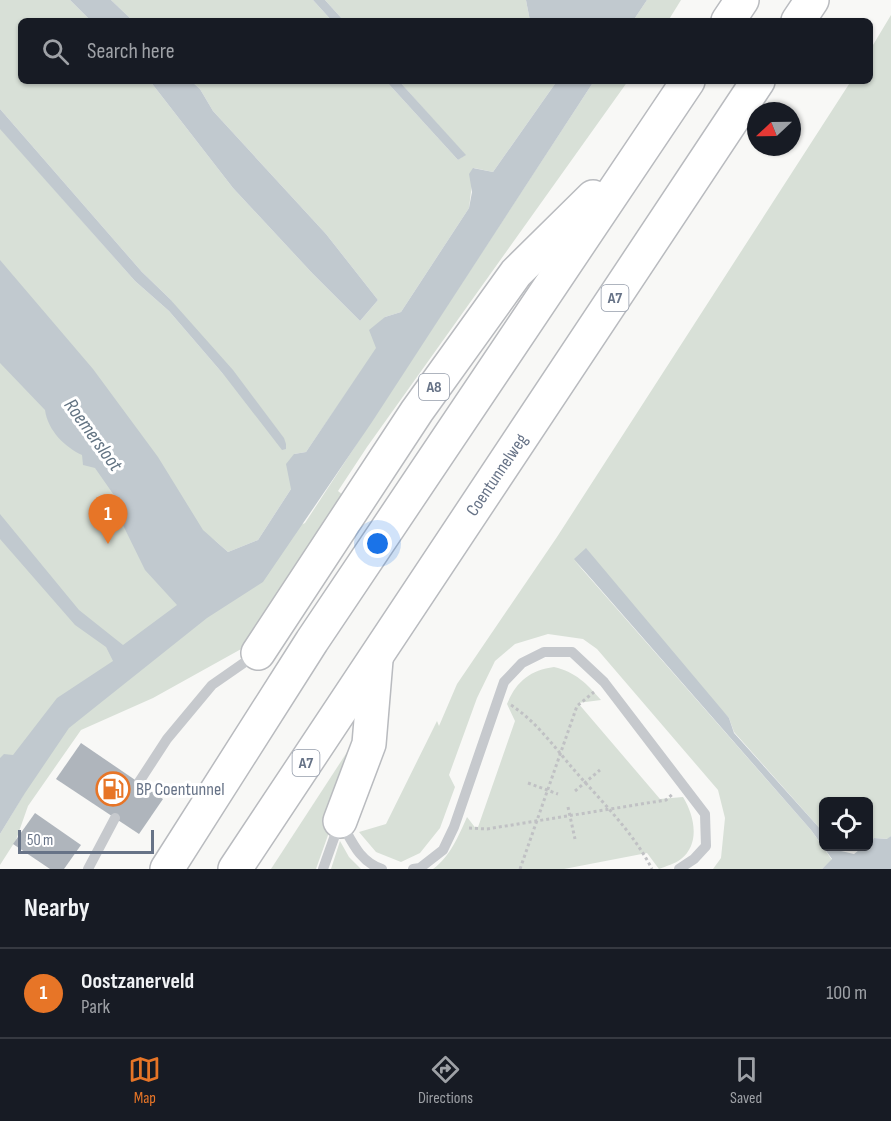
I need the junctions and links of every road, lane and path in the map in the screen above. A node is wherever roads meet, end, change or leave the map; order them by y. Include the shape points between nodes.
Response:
1 (742, 0) edge
2 (812, 0) edge
3 (730, 18) edge
4 (800, 18) edge
5 (686, 84) edge
6 (756, 84) edge
7 (643, 148) junction
8 (258, 653) joint
9 (376, 657) junction
10 (604, 682) junction
11 (499, 697) junction
12 (561, 754) junction
13 (600, 770) dead end
14 (138, 782) dead end
15 (585, 782) junction
16 (528, 783) dead end
17 (684, 784) junction
18 (548, 790) junction
19 (575, 791) dead end
20 (558, 794) dead end
21 (568, 807) dead end
22 (608, 809) junction
23 (570, 815) junction
24 (115, 818) dead end
25 (537, 820) junction
26 (340, 821) junction
27 (454, 827) junction
28 (575, 840) dead end
29 (88, 869) edge
30 (167, 869) edge
31 (236, 869) edge
32 (323, 869) edge
33 (382, 869) edge
34 (413, 869) edge
35 (520, 869) edge
36 (652, 869) edge
37 (679, 869) edge

1 - 3 highway
2 - 4 highway
5 - 7 highway, A8
6 - 9 highway, Coentunnelweg / A7
7 - 8 highway, A8 via 516,273 417,411
7 - 30 highway, A8 via 312,641
8 - 14 lane, A8 via 212,685 167,739
9 - 26 highway via 369,744
9 - 31 highway, Coentunnelweg / A7
10 - 11 lane via 572,652 544,652 522,663 504,682
10 - 12 path via 577,706
10 - 17 lane
11 - 12 path via 528,716
11 - 27 lane
12 - 15 path
12 - 18 path
13 - 15 path
15 - 19 path
15 - 22 path
16 - 18 path
17 - 22 path via 666,800
17 - 37 lane via 705,814 706,846
18 - 20 path
18 - 25 path
21 - 23 path
22 - 23 path
22 - 36 path via 640,847
23 - 25 path
23 - 28 path
24 - 29 lane
25 - 27 path via 487,828
25 - 35 path
26 - 32 lane
26 - 33 lane via 358,853
27 - 34 lane via 443,850

